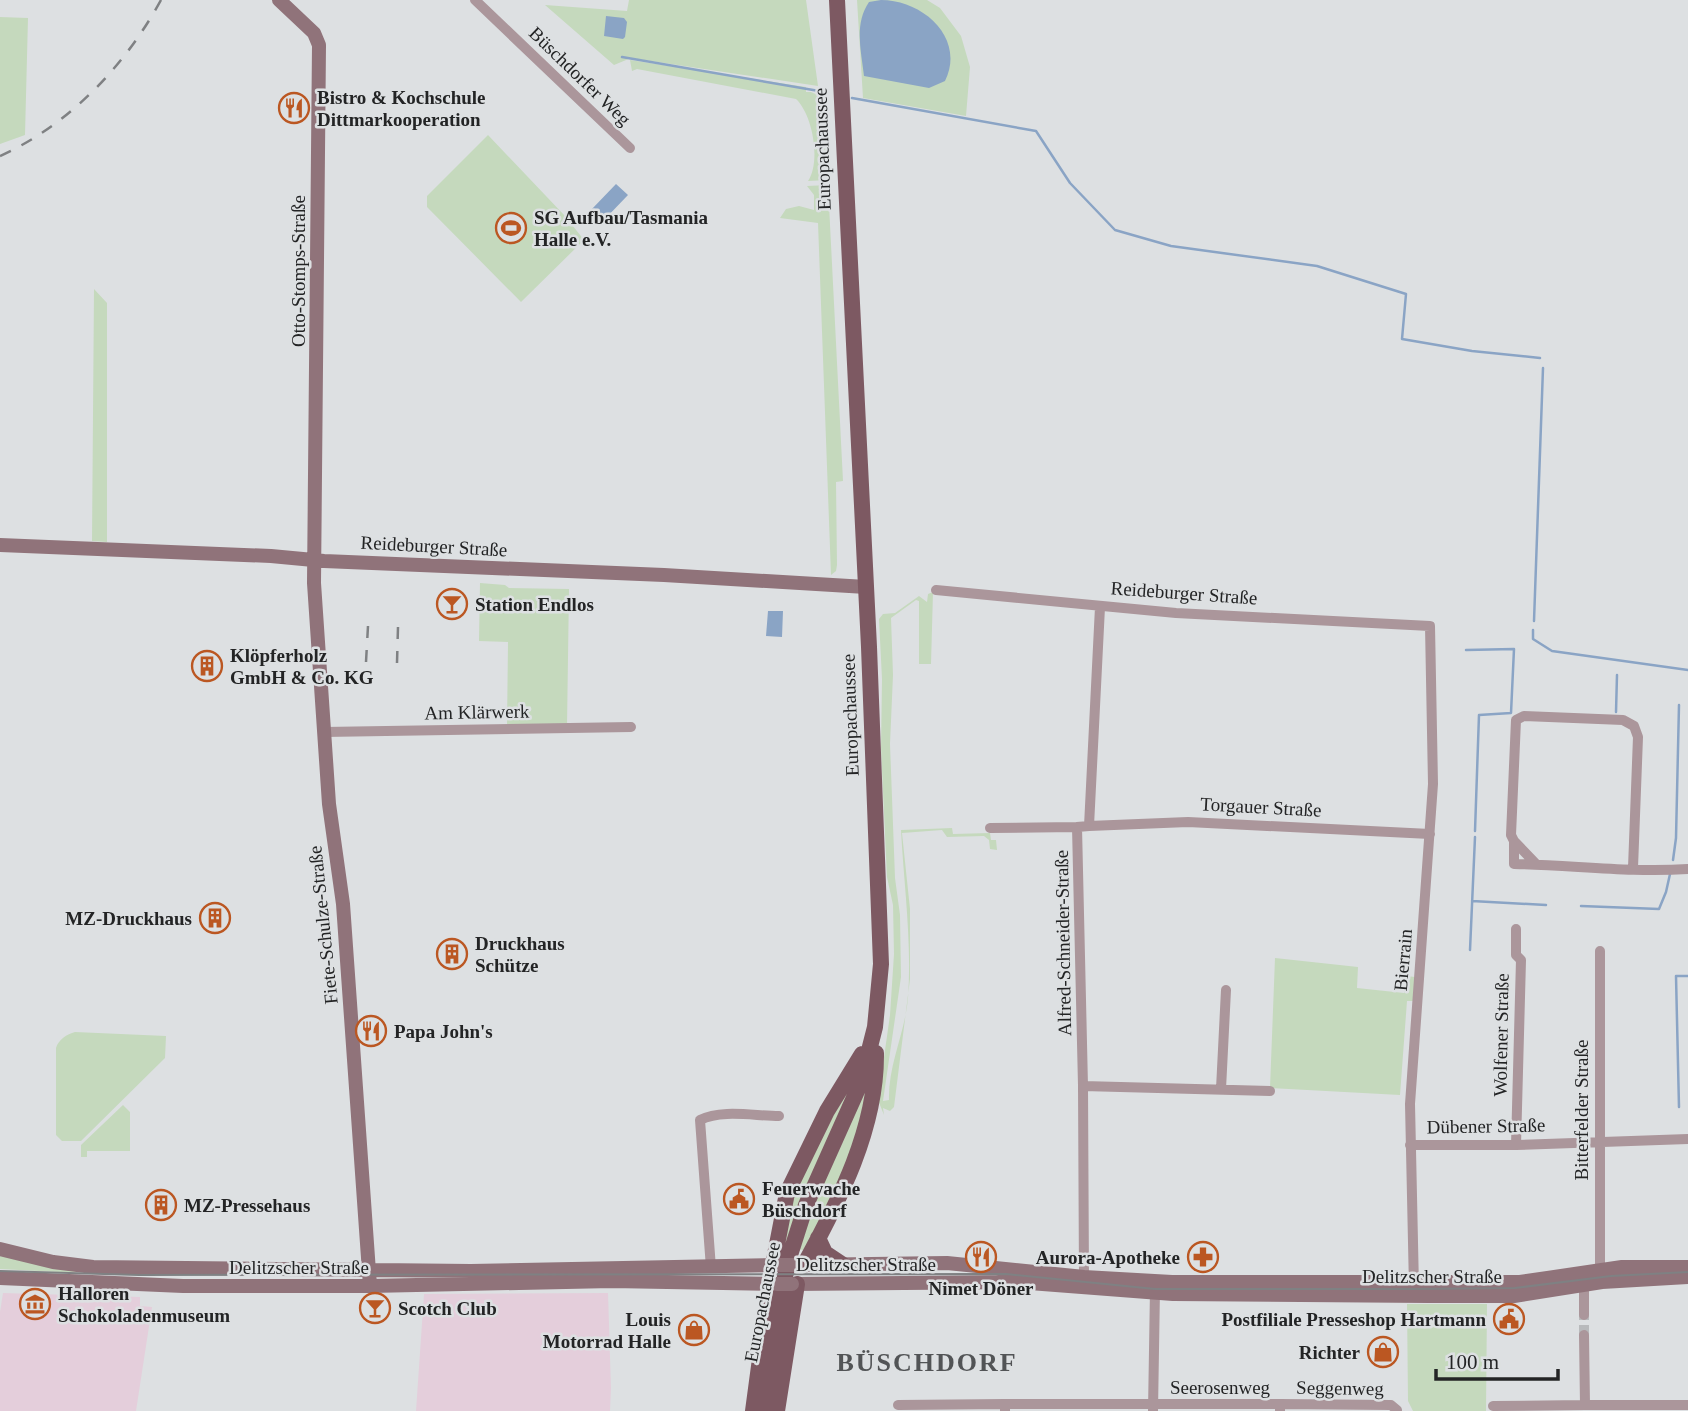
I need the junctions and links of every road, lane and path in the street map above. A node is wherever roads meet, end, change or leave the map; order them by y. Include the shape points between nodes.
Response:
1 (279, 0) edge
2 (475, 0) edge
3 (837, 0) edge
4 (630, 148) dead end
5 (0, 545) edge
6 (315, 559) junction
7 (866, 587) junction
8 (936, 590) dead end
9 (1100, 607) junction
10 (1430, 626) joint
11 (631, 727) dead end
12 (324, 732) junction
13 (1089, 826) junction
14 (1077, 827) junction
15 (989, 828) dead end
16 (1430, 834) junction
17 (1514, 841) junction
18 (1536, 864) junction
19 (1633, 868) junction
20 (1688, 869) edge
21 (1516, 929) dead end
22 (1600, 951) dead end
23 (1226, 990) dead end
24 (875, 1027) junction
25 (1083, 1086) junction
26 (1221, 1090) junction
27 (1270, 1091) dead end
28 (779, 1116) dead end
29 (1688, 1139) edge
30 (1598, 1141) junction
31 (1516, 1144) junction
32 (1410, 1145) junction
33 (818, 1238) junction
34 (0, 1250) edge
35 (788, 1265) junction
36 (843, 1265) junction
37 (1688, 1267) edge
38 (711, 1268) junction
39 (1600, 1269) junction
40 (369, 1270) junction
41 (1688, 1277) edge
42 (1584, 1278) junction
43 (0, 1279) edge
44 (1084, 1283) junction
45 (773, 1284) junction
46 (795, 1284) junction
47 (370, 1286) junction
48 (1155, 1287) junction
49 (1414, 1289) junction
50 (1584, 1315) tunnel mouth
51 (1584, 1335) tunnel mouth
52 (898, 1405) dead end
53 (1584, 1405) junction
54 (1688, 1405) edge
55 (1493, 1406) dead end
56 (1005, 1408) edge
57 (1153, 1408) edge
58 (1280, 1408) edge
59 (1397, 1410) edge
60 (753, 1411) edge
61 (764, 1411) edge
62 (777, 1411) edge

1 - 6 main road, Otto-Stomps-Straße via 314,33 319,45
2 - 4 street, Büschdorfer Weg
3 - 7 main road, Europachaussee
5 - 6 main road, Reideburger Straße
6 - 7 main road, Reideburger Straße
6 - 12 main road, Fiete-Schulze-Straße
7 - 24 main road, Europachaussee via 881,939
8 - 9 street, Reideburger Straße
9 - 10 street, Reideburger Straße
9 - 13 street, Alfred-Schneider-Straße
10 - 16 street, Bierrain
11 - 12 street, Am Klärwerk
12 - 40 main road, Fiete-Schulze-Straße via 342,895
13 - 14 street, Alfred-Schneider-Straße
13 - 16 street, Torgauer Straße via 1188,822
14 - 15 street
14 - 25 street, Alfred-Schneider-Straße
16 - 32 street, Bierrain
17 - 18 street
17 - 18 street via 1514,864
17 - 19 street via 1516,720 1524,716 1623,720 1634,726 1638,737
18 - 19 street
19 - 20 street
21 - 31 street, Wolfener Straße via 1516,955 1521,960
22 - 30 street, Bitterfelder Straße
23 - 26 street
24 - 33 main road via 874,1080 866,1121 850,1171
24 - 35 main road via 787,1193
24 - 61 main road, Europachaussee via 854,1100 797,1231 781,1294
25 - 26 street
25 - 44 street, Alfred-Schneider-Straße
26 - 27 street
28 - 38 street via 724,1115 700,1120
29 - 30 street, Dübener Straße
30 - 31 street, Dübener Straße
30 - 39 street, Bitterfelder Straße
31 - 32 street, Dübener Straße
32 - 49 street, Bierrain
33 - 35 main road
33 - 36 main road via 825,1254
34 - 40 main road, Delitzscher Straße via 93,1267
35 - 36 main road, Delitzscher Straße
35 - 38 main road, Delitzscher Straße
35 - 45 main road
35 - 46 main road
36 - 44 main road, Delitzscher Straße via 947,1263
37 - 39 main road, Delitzscher Straße
38 - 40 main road, Delitzscher Straße
39 - 42 main road, Delitzscher Straße
40 - 47 main road, Fiete-Schulze-Straße
41 - 42 main road, Delitzscher Straße
42 - 49 main road, Delitzscher Straße via 1514,1296
42 - 50 street
43 - 47 main road, Delitzscher Straße via 183,1286
44 - 46 main road, Delitzscher Straße
44 - 48 main road, Delitzscher Straße
45 - 46 main road, Delitzscher Straße, bridge
45 - 47 main road, Delitzscher Straße
45 - 60 main road
46 - 62 main road
48 - 49 main road, Delitzscher Straße
48 - 57 street
51 - 53 street
52 - 56 street, Seerosenweg
53 - 54 street
53 - 55 street
56 - 57 street, Seerosenweg
57 - 58 street, Seerosenweg
58 - 59 street, Seggenweg via 1391,1405

